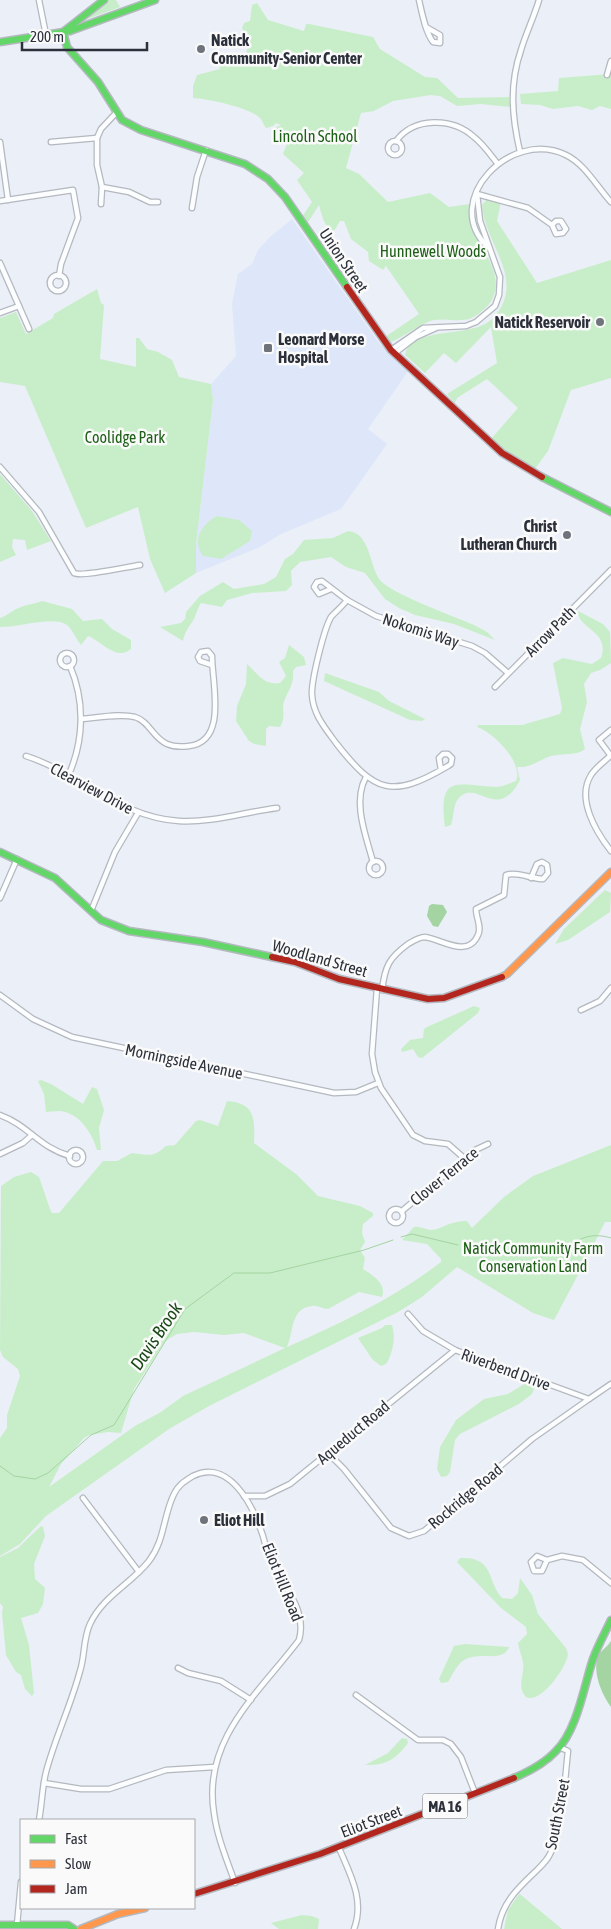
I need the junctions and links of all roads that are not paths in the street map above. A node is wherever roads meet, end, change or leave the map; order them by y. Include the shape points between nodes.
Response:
1 (39, 0) edge
2 (104, 0) edge
3 (155, 0) edge
4 (419, 0) edge
5 (539, 0) edge
6 (426, 26) dead end
7 (62, 32) junction
8 (46, 35) junction
9 (0, 42) edge
10 (611, 61) edge
11 (607, 75) dead end
12 (116, 113) junction
13 (97, 138) junction
14 (396, 141) dead end
15 (0, 142) edge
16 (51, 142) dead end
17 (206, 150) junction
18 (520, 152) junction
19 (497, 164) junction
20 (102, 187) junction
21 (477, 194) junction
22 (8, 200) junction
23 (0, 201) edge
24 (158, 202) dead end
25 (611, 202) edge
26 (101, 204) dead end
27 (192, 208) dead end
28 (552, 225) dead end
29 (0, 263) edge
30 (59, 276) dead end
31 (18, 306) junction
32 (0, 313) edge
33 (29, 329) dead end
34 (393, 351) junction
35 (0, 467) edge
36 (611, 512) edge
37 (611, 564) edge
38 (140, 565) dead end
39 (611, 570) edge
40 (605, 575) junction
41 (332, 589) dead end
42 (347, 600) junction
43 (212, 665) dead end
44 (70, 666) dead end
45 (508, 673) junction
46 (495, 688) dead end
47 (81, 719) junction
48 (611, 730) edge
49 (26, 756) dead end
50 (611, 756) edge
51 (441, 770) dead end
52 (69, 774) junction
53 (366, 777) junction
54 (277, 808) dead end
55 (138, 813) junction
56 (611, 851) edge
57 (0, 852) edge
58 (17, 859) junction
59 (373, 862) dead end
60 (611, 872) edge
61 (531, 878) junction
62 (0, 898) edge
63 (91, 911) junction
64 (611, 988) edge
65 (380, 989) junction
66 (0, 994) edge
67 (581, 1010) dead end
68 (378, 1083) junction
69 (0, 1115) edge
70 (32, 1135) junction
71 (488, 1144) dead end
72 (0, 1154) edge
73 (70, 1156) dead end
74 (464, 1158) junction
75 (402, 1211) dead end
76 (408, 1314) dead end
77 (455, 1350) junction
78 (611, 1384) edge
79 (589, 1399) junction
80 (329, 1454) junction
81 (244, 1496) junction
82 (83, 1498) dead end
83 (547, 1560) dead end
84 (139, 1572) junction
85 (611, 1583) edge
86 (611, 1620) edge
87 (178, 1668) dead end
88 (356, 1695) dead end
89 (251, 1700) junction
90 (559, 1747) junction
91 (215, 1767) junction
92 (44, 1783) junction
93 (475, 1793) junction
94 (39, 1819) edge
95 (339, 1848) junction
96 (235, 1883) junction
97 (20, 1893) edge
98 (195, 1894) edge
99 (140, 1909) edge
100 (0, 1925) edge
101 (17, 1925) junction
102 (74, 1929) edge
103 (81, 1929) edge
104 (354, 1929) edge
105 (498, 1929) edge

1 - 8 street
2 - 7 street
3 - 7 street
4 - 6 street
5 - 18 street via 513,82 513,116
7 - 8 street
7 - 12 street, Union Street via 67,48 98,82
8 - 9 street
10 - 11 street
12 - 13 street
12 - 17 street, Union Street via 135,127
13 - 16 street
13 - 20 street via 97,165
14 - 19 street via 409,129 443,122 473,136
15 - 22 street
17 - 27 street via 197,176
17 - 34 street, Union Street via 251,167 277,188
18 - 19 street
18 - 25 street via 544,150 567,155 580,165
19 - 21 street via 484,177
20 - 24 street
20 - 26 street
21 - 28 street via 524,206
21 - 34 street via 478,215 500,277 495,306 476,322 466,326 438,327
22 - 23 street
22 - 30 street via 73,190 78,218
29 - 31 street
31 - 32 street
31 - 33 street
34 - 36 street, Union Street via 496,449 536,474
35 - 38 street via 39,512 74,573 85,575
37 - 40 street, Arrow Path
39 - 40 street, Arrow Path
40 - 45 street, Arrow Path
41 - 42 street, Nokomis Way
42 - 45 street, Nokomis Way via 382,618 476,648
42 - 53 street via 329,622 312,696 322,723 352,764
43 - 47 street via 215,724 210,736 200,744 170,745 158,738 143,721 131,716
44 - 47 street via 78,692
45 - 46 street, Arrow Path
47 - 52 street via 77,752
48 - 50 street via 598,740
49 - 52 street, Clearview Drive
50 - 56 street via 590,776 586,797 590,813
51 - 53 street via 418,783 402,787 385,786
52 - 55 street, Clearview Drive
53 - 59 street via 361,789 361,808
54 - 55 street, Clearview Drive via 198,821 170,820
55 - 63 street via 115,852
57 - 58 street, Woodland Street
58 - 62 street
58 - 63 street, Woodland Street via 59,880
60 - 65 street, Woodland Street via 516,967 499,979 434,999
61 - 61 street via 546,878 547,865 537,864
61 - 65 street via 506,875 504,895 476,909 480,930 470,944 455,947 424,937 394,954
63 - 65 street, Woodland Street via 106,923 129,931 203,942 295,962
64 - 67 street via 600,1001
65 - 68 street via 372,1054
66 - 68 street, Morningside Avenue via 49,1028 92,1042 334,1093 356,1092
68 - 74 street via 413,1135 425,1141 450,1145
69 - 70 street via 16,1122
70 - 72 street
70 - 73 street via 46,1147
71 - 74 street, Clover Terrace
74 - 75 street, Clover Terrace
76 - 77 street, Riverbend Drive via 424,1331
77 - 79 street, Riverbend Drive
77 - 80 street, Aqueduct Road
78 - 79 street
79 - 80 street, Rockridge Road via 532,1439 417,1535 402,1534 391,1528
80 - 81 street, Aqueduct Road via 274,1493
81 - 84 street, Eliot Hill Road via 231,1481 209,1472 182,1482 174,1493 158,1548
81 - 89 street, Eliot Hill Road via 259,1520 268,1556 292,1598 301,1627 299,1640
82 - 84 street
83 - 85 street via 562,1556 583,1560
84 - 92 street, Eliot Hill Road via 99,1608 91,1623 85,1638 81,1670
86 - 90 street, Eliot Street / MA 16 via 594,1656 571,1728
87 - 89 street via 221,1681
88 - 93 street via 418,1740 443,1740 451,1744 461,1757
89 - 91 street, Eliot Hill Road via 227,1732
90 - 93 street, Eliot Street / MA 16 via 525,1773
90 - 105 street, South Street via 568,1751 553,1848 543,1864 508,1900
91 - 92 street via 166,1770 109,1789 81,1789
91 - 96 street, Eliot Hill Road via 214,1812
92 - 94 street, Eliot Hill Road
93 - 95 street, Eliot Street / MA 16
95 - 96 street, Eliot Street / MA 16
95 - 104 street via 359,1903
96 - 98 street, Eliot Street / MA 16
97 - 101 street
99 - 103 street
100 - 101 street
101 - 102 street via 68,1926

